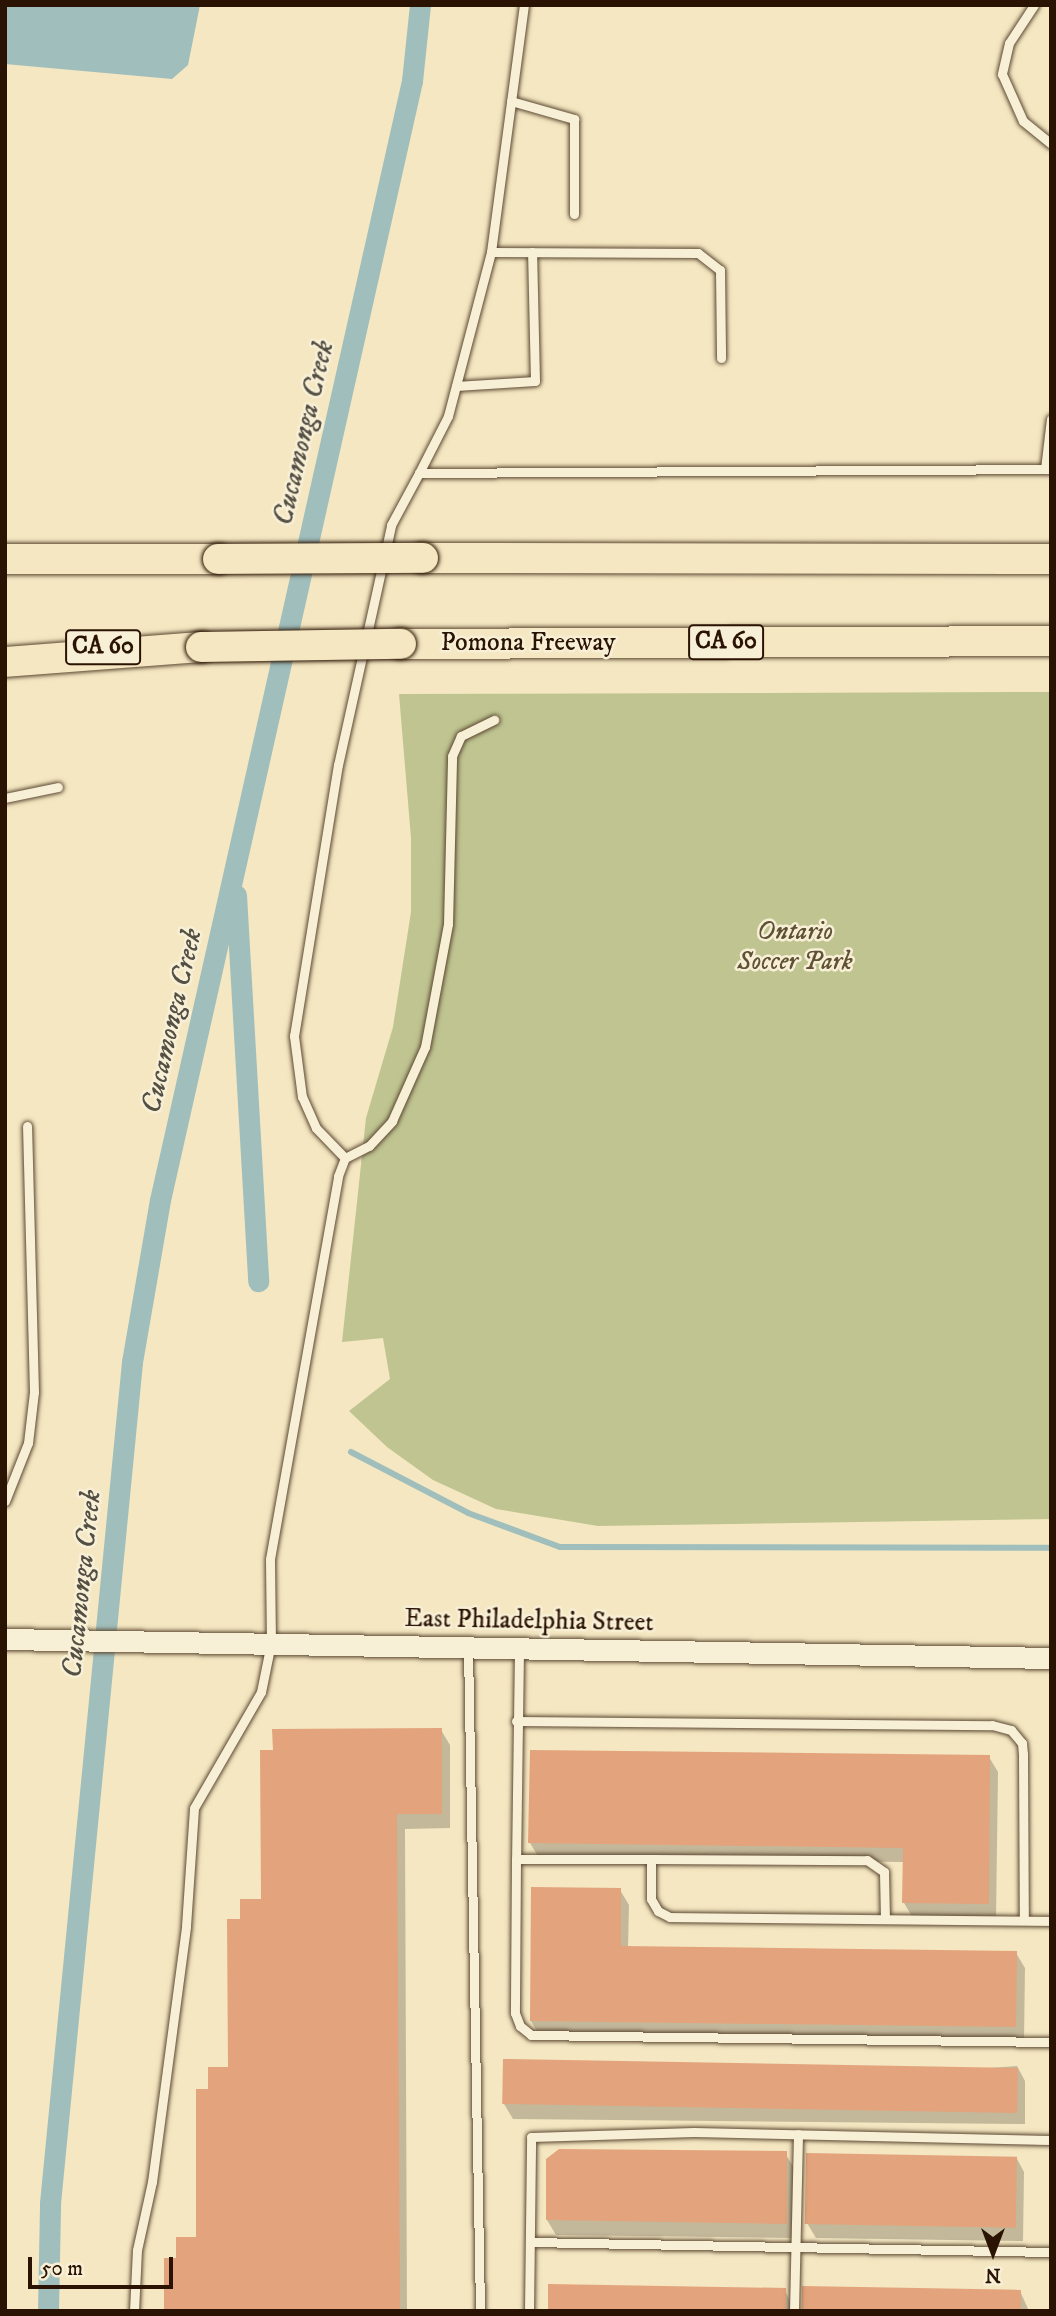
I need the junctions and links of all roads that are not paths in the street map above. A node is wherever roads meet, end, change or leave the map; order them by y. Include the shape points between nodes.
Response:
1 (524, 5) edge
2 (1034, 5) edge
3 (511, 102) junction
4 (1051, 144) edge
5 (574, 214) dead end
6 (491, 252) junction
7 (533, 252) junction
8 (721, 358) dead end
9 (456, 386) junction
10 (1051, 419) edge
11 (1048, 469) edge
12 (419, 473) junction
13 (5, 544) edge
14 (5, 559) edge
15 (130, 559) junction
16 (1051, 559) edge
17 (1051, 641) edge
18 (5, 647) edge
19 (201, 647) junction
20 (5, 662) edge
21 (494, 720) dead end
22 (58, 787) dead end
23 (5, 798) edge
24 (27, 1126) dead end
25 (345, 1158) junction
26 (5, 1501) edge
27 (5, 1639) edge
28 (271, 1643) junction
29 (468, 1648) junction
30 (519, 1650) junction
31 (1051, 1658) edge
32 (516, 1721) junction
33 (516, 1858) junction
34 (652, 1859) junction
35 (885, 1919) junction
36 (1024, 1920) junction
37 (1051, 1920) edge
38 (1051, 2042) edge
39 (798, 2134) junction
40 (1051, 2140) edge
41 (530, 2242) junction
42 (795, 2246) junction
43 (1051, 2252) edge
44 (134, 2311) edge
45 (480, 2311) edge
46 (529, 2311) edge
47 (794, 2311) edge

1 - 3 lane
2 - 4 lane via 1009,43 1002,74 1023,121
3 - 5 lane via 574,119
3 - 6 lane
6 - 7 lane
6 - 9 lane
7 - 8 lane via 698,253 720,270
7 - 9 lane via 535,381
9 - 12 lane via 448,416
10 - 11 lane
11 - 12 lane
12 - 25 lane via 390,524 335,777 294,1036 302,1097 316,1128
13 - 15 highway
14 - 15 highway
15 - 16 highway, bridge
17 - 19 highway, Pomona Freeway / CA 60, bridge
18 - 19 highway, Pomona Freeway / CA 60
19 - 20 highway
21 - 25 lane via 461,736 452,756 448,924 425,1047 392,1121 369,1146
22 - 23 lane
24 - 26 lane via 34,1392 28,1443
25 - 28 lane via 334,1194 270,1559
27 - 28 street, East Philadelphia Street
28 - 29 street, East Philadelphia Street
28 - 44 lane via 261,1692 194,1808 184,1940 152,2182 137,2250
29 - 30 street, East Philadelphia Street
29 - 45 lane
30 - 31 street, East Philadelphia Street
30 - 32 lane
32 - 33 lane
32 - 36 lane via 992,1725 1011,1730 1022,1743 1023,1754
33 - 34 lane
33 - 38 lane via 515,2013 520,2026 531,2035
34 - 35 lane via 651,1899 658,1911 670,1917
34 - 35 lane via 867,1860 884,1872
35 - 36 lane
36 - 37 lane
39 - 40 lane
39 - 41 lane via 531,2137
39 - 42 lane
41 - 42 lane
41 - 46 lane
42 - 43 lane
42 - 47 lane

